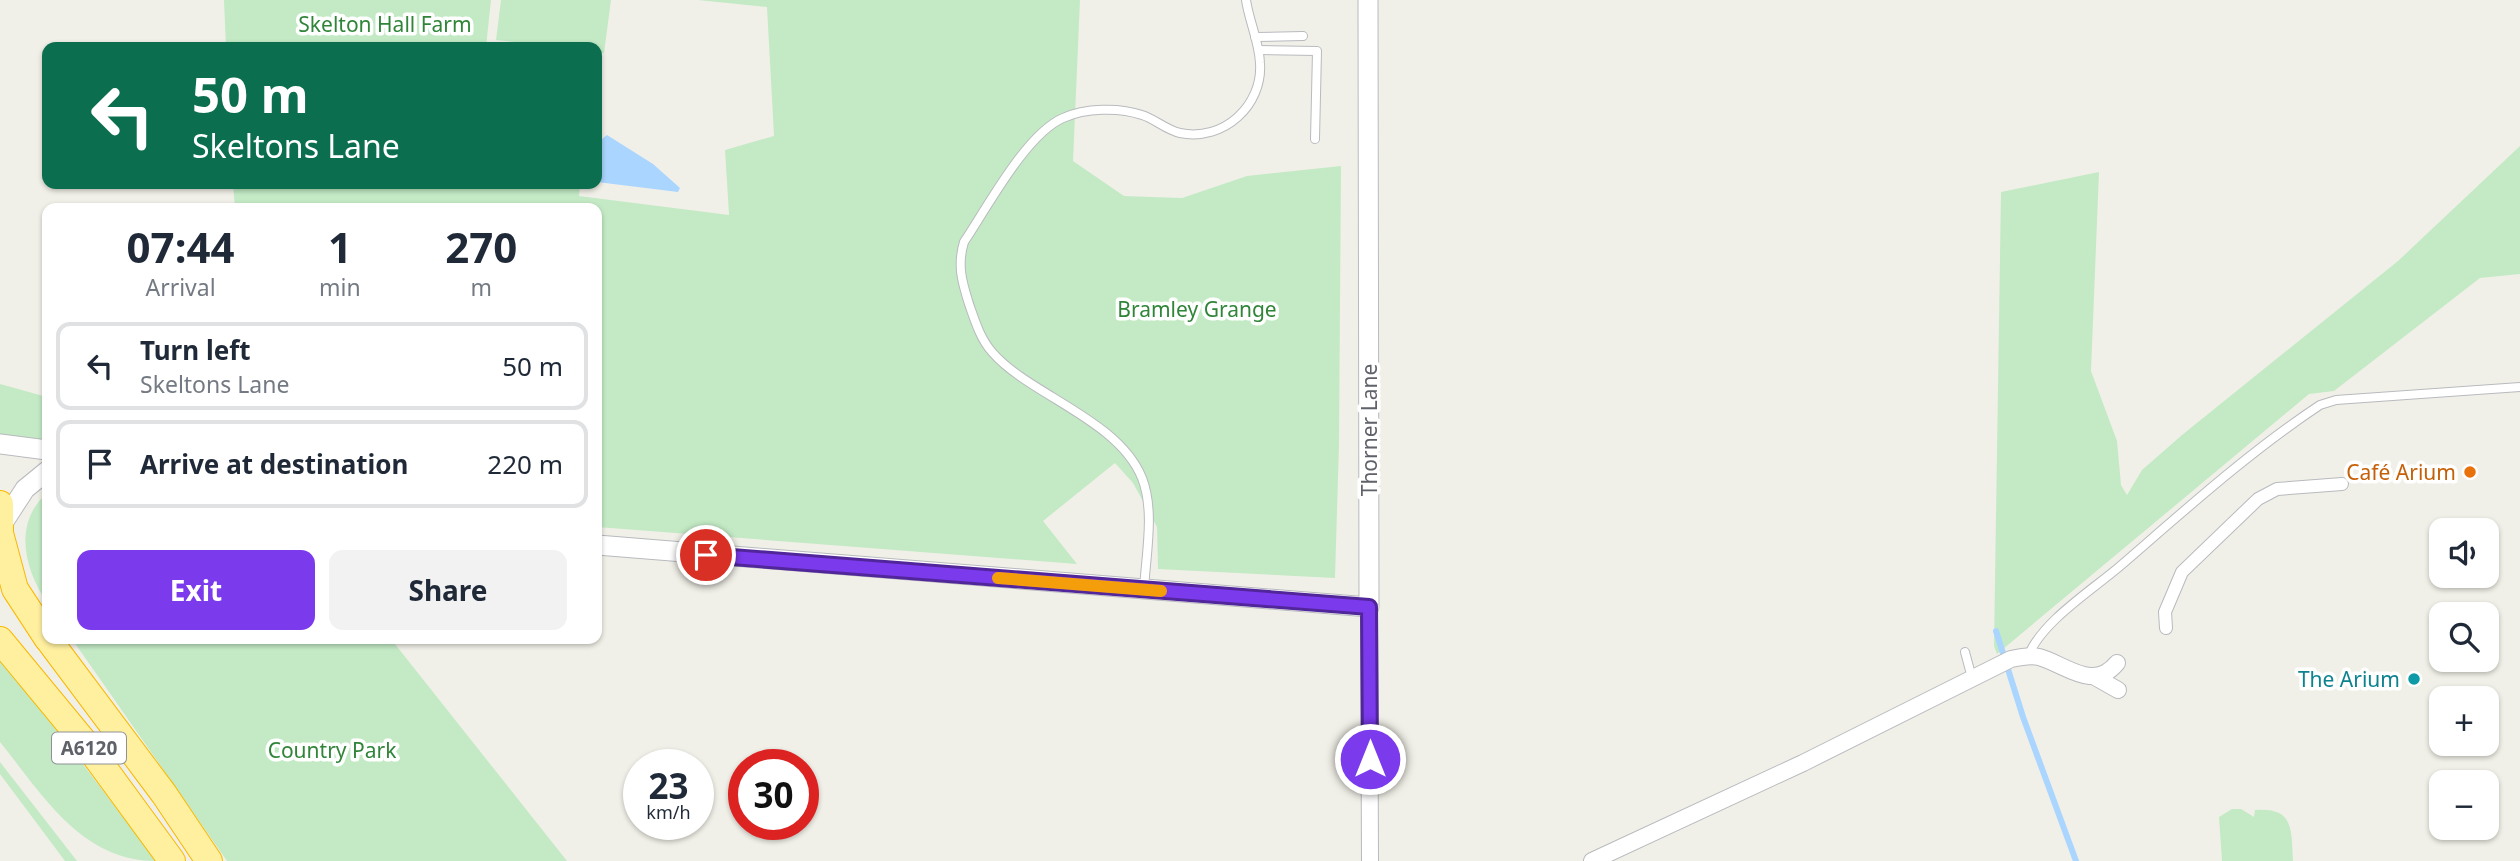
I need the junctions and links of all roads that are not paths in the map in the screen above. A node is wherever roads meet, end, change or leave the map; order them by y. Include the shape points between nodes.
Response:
1 (1246, 0) edge
2 (1368, 0) edge
3 (1303, 36) dead end
4 (1255, 37) junction
5 (1259, 50) junction
6 (1315, 139) dead end
7 (2520, 387) edge
8 (0, 444) edge
9 (42, 449) edge
10 (42, 475) edge
11 (2342, 484) dead end
12 (0, 524) edge
13 (602, 545) edge
14 (1144, 589) junction
15 (1369, 607) junction
16 (2166, 628) dead end
17 (42, 629) edge
18 (0, 640) edge
19 (52, 644) edge
20 (1965, 652) dead end
21 (2028, 657) junction
22 (2117, 663) dead end
23 (2095, 677) junction
24 (1972, 678) junction
25 (2118, 690) dead end
26 (172, 861) edge
27 (209, 861) edge
28 (1370, 861) edge
29 (1592, 861) edge

1 - 4 lane
2 - 15 street, Thorner Lane
3 - 4 lane
4 - 5 lane
5 - 6 lane via 1317,51
5 - 14 lane via 1260,78 1252,104 1212,131 1182,133 1143,115 1117,110 1075,113 1049,126 1028,146 964,242 959,258 978,330 993,354 1092,423 1141,475 1149,506
7 - 21 lane via 2336,400 2320,405 2056,620 2032,645
8 - 9 street
10 - 12 street via 25,489
11 - 16 street via 2277,489 2258,499 2182,572 2165,612
12 - 17 highway, A6120 via 15,589
13 - 14 street
14 - 15 street
15 - 28 street, Thorner Lane
18 - 26 highway, A6120 via 90,749
19 - 27 highway, A6120
20 - 24 lane
21 - 23 street
21 - 24 street
22 - 23 street via 2108,673
23 - 25 street
24 - 29 street

